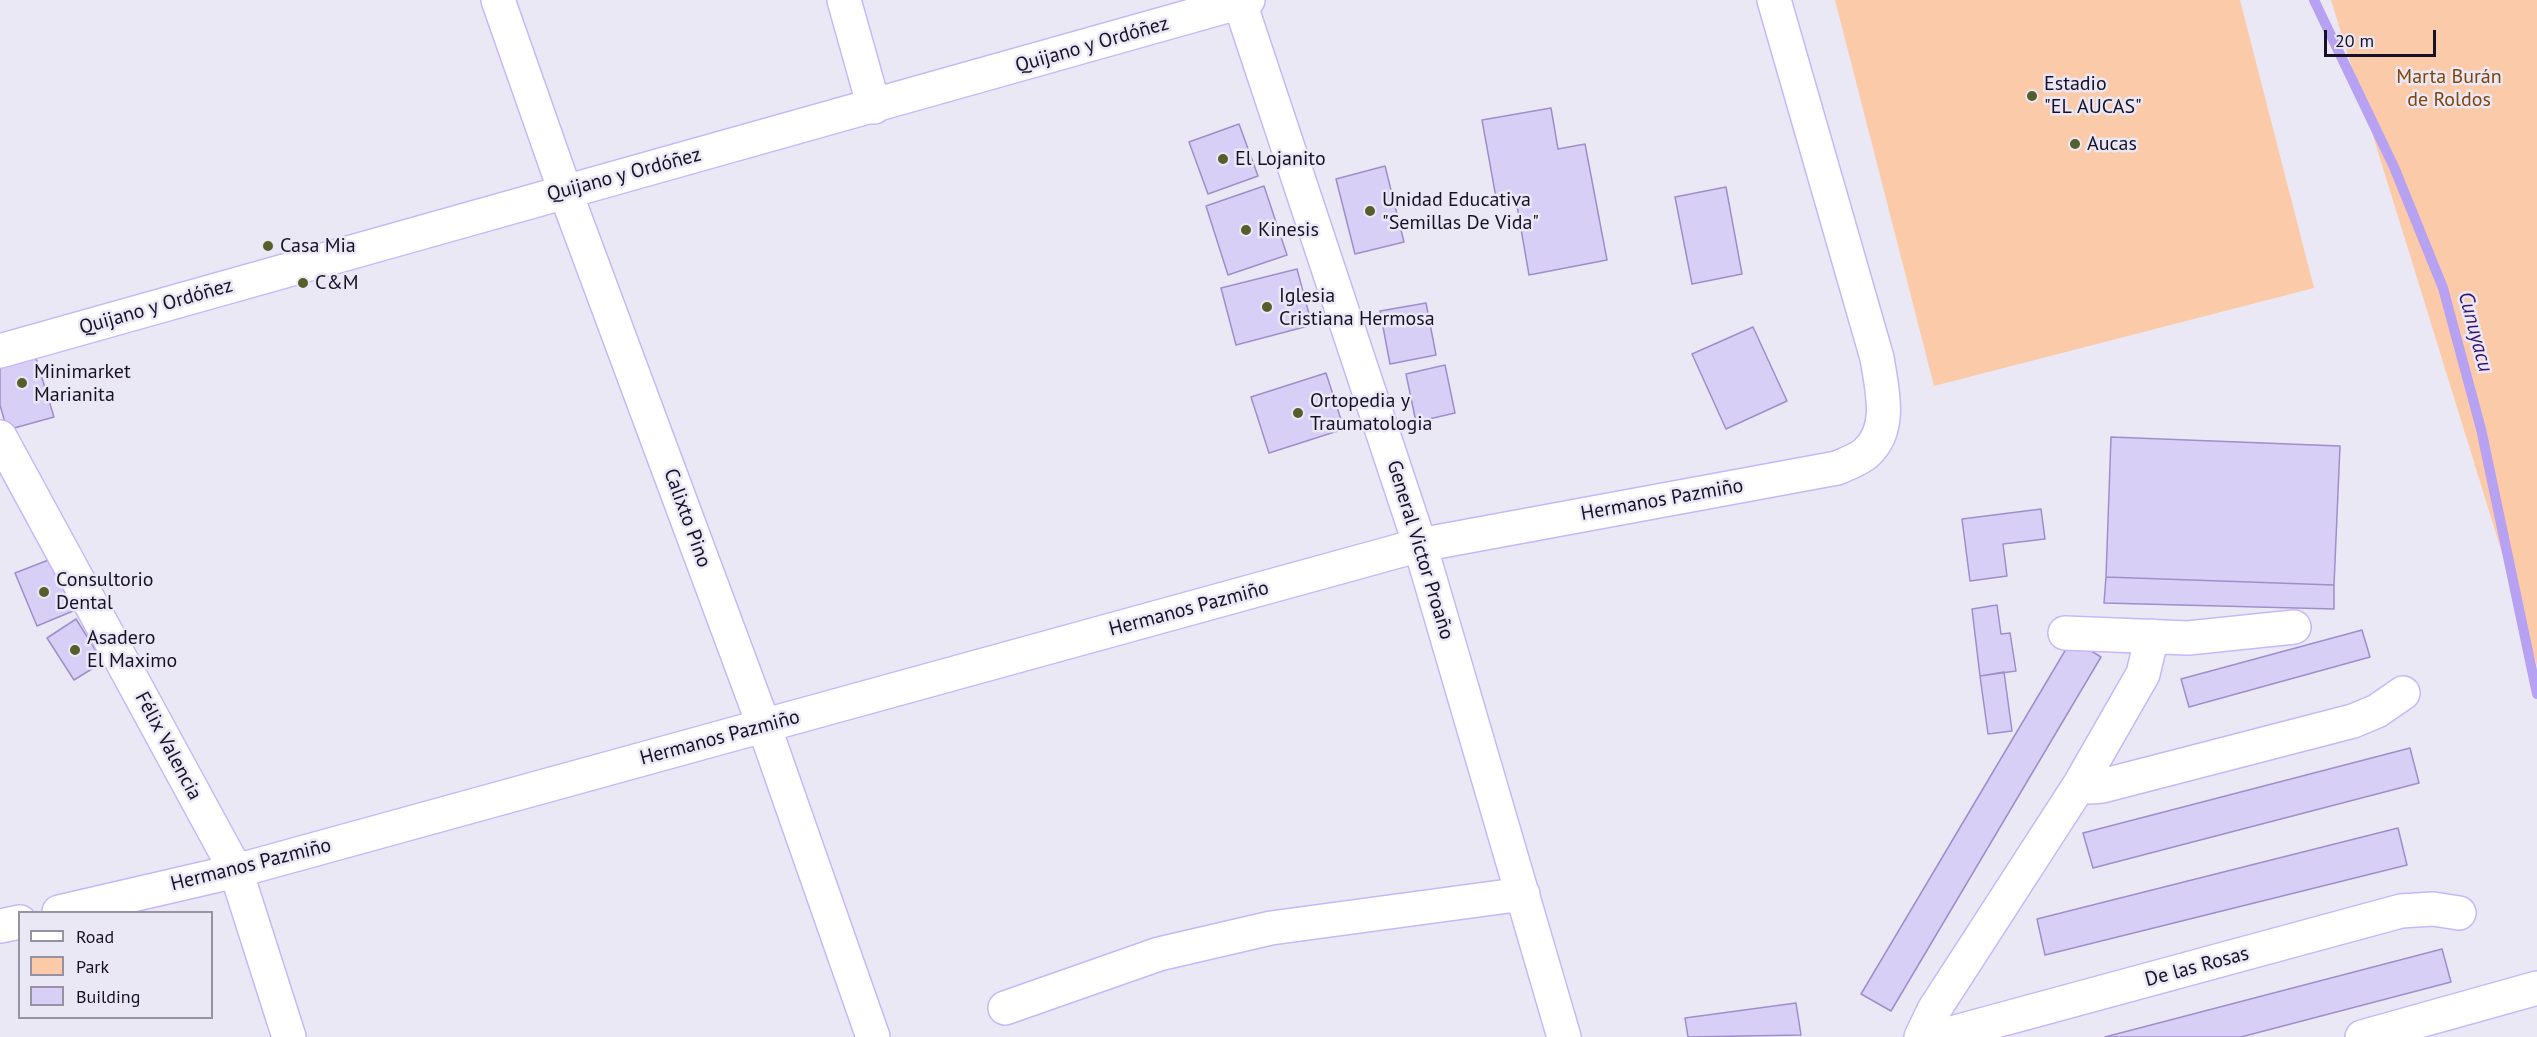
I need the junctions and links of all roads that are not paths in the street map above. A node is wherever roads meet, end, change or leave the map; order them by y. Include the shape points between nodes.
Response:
1 (498, 0) edge
2 (844, 0) edge
3 (1774, 0) edge
4 (1242, 1) edge
5 (874, 107) junction
6 (565, 191) junction
7 (0, 351) edge
8 (0, 436) edge
9 (1420, 545) junction
10 (2294, 627) dead end
11 (2065, 633) dead end
12 (2152, 636) junction
13 (2403, 693) dead end
14 (764, 726) junction
15 (2080, 784) junction
16 (236, 871) junction
17 (1523, 894) junction
18 (63, 911) edge
19 (2459, 913) dead end
20 (18, 922) edge
21 (0, 926) edge
22 (2537, 988) edge
23 (1005, 1008) dead end
24 (289, 1037) edge
25 (873, 1037) edge
26 (1564, 1037) edge
27 (1921, 1037) edge
28 (1937, 1037) edge
29 (2362, 1037) edge

1 - 6 street, Calixto Pino
2 - 5 street
3 - 9 street, Hermanos Pazmiño via 1877,358 1884,420 1878,440 1865,455 1837,468
4 - 5 street, Quijano y Ordóñez
4 - 9 street, General Victor Proaño
5 - 6 street, Quijano y Ordóñez
6 - 7 street, Quijano y Ordóñez
6 - 14 street, Calixto Pino
8 - 16 street, Félix Valencia
9 - 14 street, Hermanos Pazmiño
9 - 17 street, General Victor Proaño
10 - 12 street via 2209,638
11 - 12 street
12 - 15 street via 2143,674
13 - 15 street via 2377,711 2321,730 2102,786
14 - 16 street, Hermanos Pazmiño
14 - 25 street, Calixto Pino
15 - 27 street via 1934,1010
16 - 18 street, Hermanos Pazmiño
16 - 24 street, Félix Valencia
17 - 23 street via 1271,928 1160,954
17 - 26 street, General Victor Proaño
19 - 28 street, De las Rosas via 2433,909 2401,911
20 - 21 street
22 - 29 street

